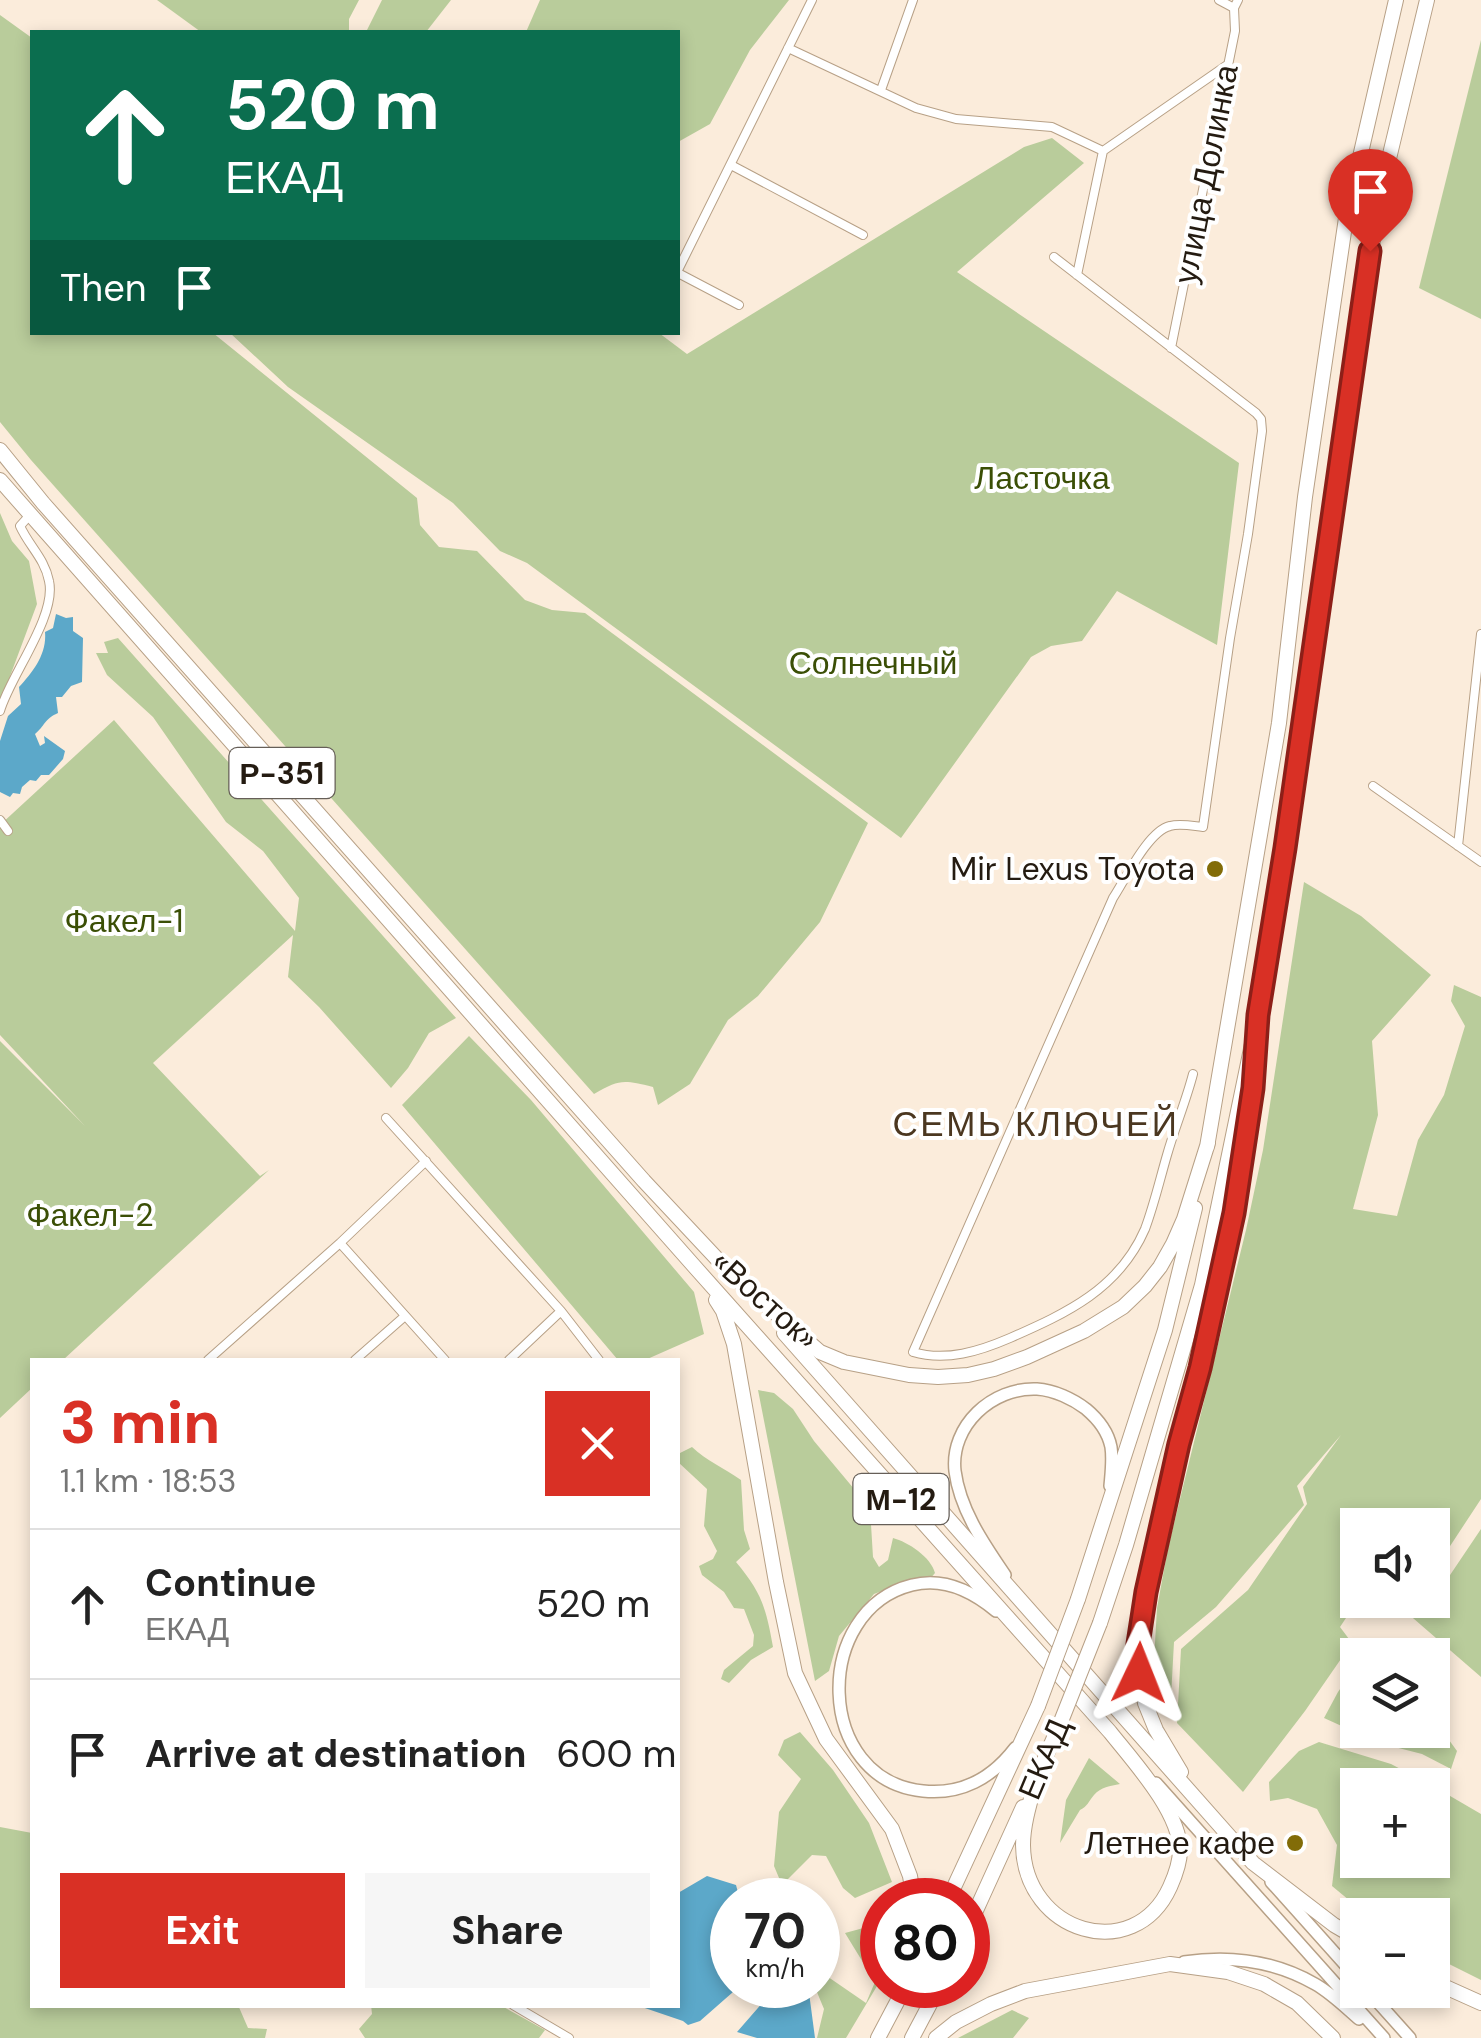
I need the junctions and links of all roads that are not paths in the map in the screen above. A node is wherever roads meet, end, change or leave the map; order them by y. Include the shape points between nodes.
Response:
1 (812, 0) edge
2 (913, 0) edge
3 (1218, 0) edge
4 (1396, 0) edge
5 (1427, 0) edge
6 (1236, 4) edge
7 (788, 48) junction
8 (1227, 65) junction
9 (881, 90) junction
10 (1103, 150) junction
11 (731, 165) junction
12 (863, 236) dead end
13 (1054, 257) dead end
14 (680, 267) edge
15 (680, 272) edge
16 (1077, 275) junction
17 (738, 304) dead end
18 (1171, 348) junction
19 (0, 450) edge
20 (0, 480) edge
21 (30, 516) junction
22 (1481, 634) edge
23 (0, 711) edge
24 (1373, 786) dead end
25 (0, 820) edge
26 (8, 832) dead end
27 (1458, 846) junction
28 (1481, 862) edge
29 (1258, 1015) junction
30 (1193, 1074) dead end
31 (553, 1106) joint
32 (386, 1118) dead end
33 (1208, 1142) junction
34 (426, 1161) junction
35 (340, 1243) junction
36 (694, 1266) junction
37 (734, 1277) junction
38 (561, 1311) junction
39 (405, 1316) junction
40 (210, 1358) edge
41 (358, 1358) edge
42 (444, 1358) edge
43 (511, 1358) edge
44 (596, 1358) edge
45 (1108, 1509) junction
46 (1038, 1618) junction
47 (1029, 1643) junction
48 (1031, 1724) junction
49 (1110, 1732) junction
50 (1037, 1777) junction
51 (1199, 1802) junction
52 (1254, 1862) junction
53 (910, 1878) edge
54 (958, 1878) edge
55 (990, 1880) edge
56 (1340, 1928) edge
57 (1340, 1960) edge
58 (1170, 1964) junction
59 (1450, 1989) edge
60 (1481, 2004) edge
61 (518, 2008) edge
62 (892, 2008) edge
63 (928, 2008) edge
64 (1383, 2008) edge
65 (569, 2038) edge
66 (878, 2038) edge
67 (912, 2038) edge
68 (936, 2038) edge
69 (1333, 2038) edge
70 (1383, 2038) edge
71 (1410, 2038) edge

1 - 7 street
2 - 9 street
3 - 6 street
4 - 33 highway via 1346,218 1278,723
5 - 29 highway, ЕКАД via 1370,251
6 - 8 street, улица Долинка
7 - 9 street
7 - 11 street
8 - 10 street
8 - 18 street, улица Долинка
9 - 10 street via 956,119 1052,127
10 - 16 street
11 - 12 street
11 - 14 street
13 - 16 street
15 - 17 street
16 - 18 street
18 - 30 street via 1256,413 1262,431 1203,827 1160,831 1114,898 914,1352 930,1358 993,1345 1058,1317 1110,1281 1146,1225
19 - 37 highway, «Восток» / Р-351
20 - 21 highway, Р-351
21 - 23 street via 20,526 50,584 46,610
21 - 31 highway, Р-351
22 - 27 street
24 - 27 street
25 - 26 street
27 - 28 street
29 - 50 highway, ЕКАД, bridge via 1202,1286 1100,1623
29 - 51 highway via 1234,1213 1138,1644 1145,1703
31 - 36 highway, «Восток» / М-12
32 - 34 street
33 - 37 highway, «Восток» via 1184,1219 1145,1286 1103,1321 994,1369 938,1377 844,1362 808,1344
33 - 45 highway via 1165,1330
34 - 35 street
34 - 38 street
35 - 39 street
35 - 40 street
36 - 47 highway, «Восток» / М-12
36 - 53 highway via 723,1311 734,1344 795,1673 826,1739 892,1829
37 - 46 highway
38 - 43 street
38 - 44 street
39 - 41 street
39 - 42 street
45 - 46 main road via 1110,1444 1096,1419 1072,1399 1044,1390 1012,1392 984,1406 963,1430 955,1462 970,1519
45 - 48 highway, ЕКАД, bridge
46 - 51 highway
47 - 48 main road via 993,1608 958,1587 908,1586 876,1603 856,1626 844,1654 840,1696 856,1752 882,1777 917,1790 955,1790 984,1778
47 - 49 highway, «Восток» / М-12
48 - 54 highway, ЕКАД
49 - 50 highway, «Восток» via 1146,1776 1176,1830 1176,1874 1148,1917 1104,1931 1062,1922 1048,1910 1029,1878 1023,1844
49 - 70 main road
50 - 55 highway, ЕКАД
51 - 52 highway
52 - 56 highway
52 - 57 main road
58 - 68 highway via 1025,1991
58 - 69 highway via 1266,1985 1297,2003
58 - 70 main road via 1243,1960 1278,1967 1318,1986
59 - 60 highway
61 - 65 street
62 - 66 highway
63 - 67 highway
64 - 71 main road

